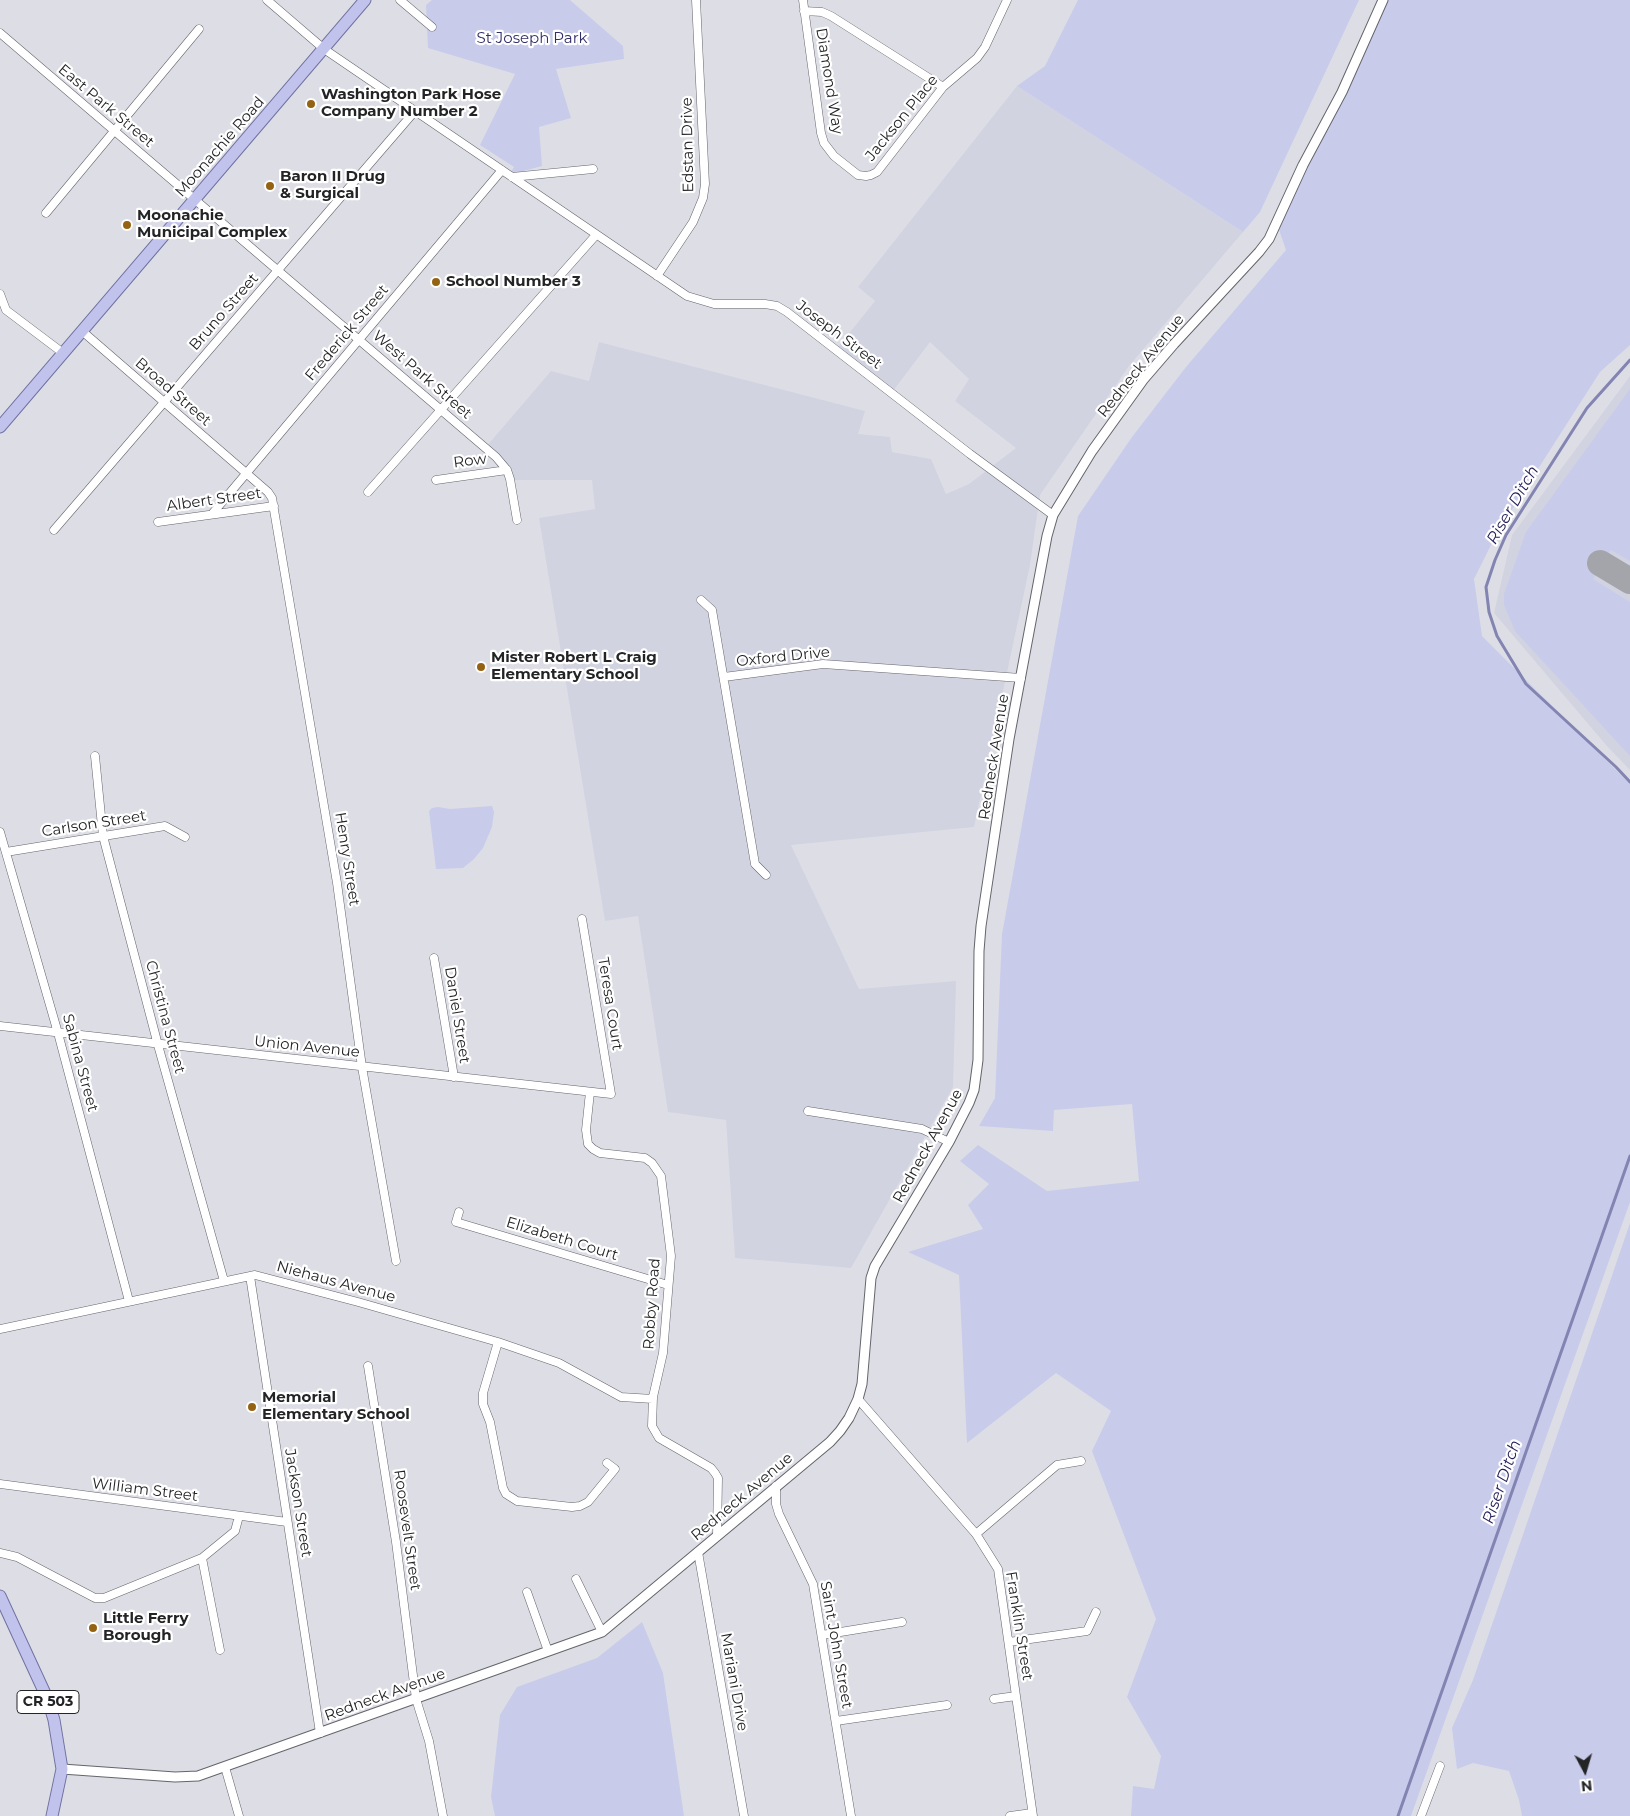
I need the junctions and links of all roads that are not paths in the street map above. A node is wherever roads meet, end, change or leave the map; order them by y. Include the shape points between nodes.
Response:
1 (267, 0) edge
2 (365, 0) edge
3 (400, 0) edge
4 (696, 0) edge
5 (803, 0) edge
6 (1007, 0) edge
7 (1383, 0) edge
8 (804, 11) junction
9 (432, 27) dead end
10 (199, 29) dead end
11 (0, 33) edge
12 (324, 48) junction
13 (943, 87) junction
14 (415, 111) junction
15 (114, 131) junction
16 (593, 169) dead end
17 (502, 170) junction
18 (866, 176) joint
19 (512, 177) junction
20 (194, 199) junction
21 (46, 213) dead end
22 (596, 234) junction
23 (278, 270) junction
24 (657, 276) junction
25 (0, 294) edge
26 (82, 332) junction
27 (359, 340) junction
28 (63, 353) junction
29 (164, 402) junction
30 (442, 411) junction
31 (0, 428) edge
32 (507, 470) junction
33 (247, 474) junction
34 (436, 480) dead end
35 (368, 492) dead end
36 (274, 506) junction
37 (212, 514) junction
38 (1053, 515) junction
39 (517, 520) dead end
40 (158, 522) dead end
41 (54, 530) dead end
42 (701, 600) dead end
43 (724, 677) junction
44 (1021, 678) junction
45 (95, 756) dead end
46 (0, 832) edge
47 (103, 836) junction
48 (185, 837) dead end
49 (6, 852) junction
50 (766, 875) dead end
51 (582, 920) dead end
52 (434, 958) dead end
53 (0, 1026) edge
54 (58, 1033) junction
55 (158, 1045) junction
56 (362, 1067) junction
57 (454, 1077) junction
58 (590, 1092) junction
59 (611, 1094) joint
60 (808, 1111) dead end
61 (949, 1142) junction
62 (459, 1212) dead end
63 (396, 1261) dead end
64 (250, 1276) junction
65 (224, 1281) junction
66 (668, 1285) junction
67 (129, 1301) junction
68 (0, 1328) edge
69 (498, 1342) junction
70 (368, 1366) dead end
71 (653, 1400) junction
72 (858, 1400) junction
73 (1081, 1461) dead end
74 (607, 1463) dead end
75 (0, 1484) edge
76 (776, 1486) junction
77 (239, 1516) junction
78 (287, 1522) junction
79 (976, 1534) junction
80 (717, 1536) junction
81 (698, 1552) junction
82 (0, 1553) edge
83 (202, 1558) junction
84 (576, 1579) dead end
85 (527, 1592) dead end
86 (0, 1596) edge
87 (1096, 1612) dead end
88 (902, 1622) dead end
89 (602, 1632) junction
90 (822, 1636) junction
91 (1009, 1642) junction
92 (220, 1650) dead end
93 (548, 1651) junction
94 (1016, 1696) junction
95 (416, 1699) junction
96 (994, 1699) dead end
97 (947, 1706) dead end
98 (836, 1722) junction
99 (320, 1733) junction
100 (1440, 1766) dead end
101 (225, 1767) junction
102 (62, 1769) junction
103 (1033, 1814) edge
104 (52, 1816) edge
105 (238, 1816) edge
106 (443, 1816) edge
107 (744, 1816) edge
108 (851, 1816) edge
109 (1010, 1816) edge
110 (1421, 1816) edge

1 - 12 street, Joseph Street
2 - 12 main road, Moonachie Road
3 - 9 street
4 - 24 street, Edstan Drive via 705,184 693,222
5 - 8 street, Diamond Way
6 - 13 street, Jackson Place via 977,58
7 - 38 street, Redneck Avenue via 1342,92 1269,238 1143,380 1092,451
8 - 13 street via 831,16
8 - 18 street, Diamond Way via 820,133 834,156 858,174
10 - 15 street
11 - 15 street, East Park Street
12 - 14 street, Joseph Street
12 - 20 main road, Moonachie Road
13 - 18 street, Jackson Place via 877,172
14 - 17 street, Joseph Street
14 - 23 street, Bruno Street
15 - 20 street, East Park Street
15 - 21 street
16 - 19 street
17 - 19 street, Joseph Street
17 - 27 street, Frederick Street
19 - 22 street, Joseph Street
20 - 23 street, East Park Street
20 - 26 main road, Moonachie Road
22 - 24 street, Joseph Street
22 - 30 street
23 - 27 street, West Park Street
23 - 29 street, Bruno Street
24 - 38 street, Joseph Street via 700,301 765,304 787,312
25 - 28 street via 6,310
26 - 28 main road, Moonachie Road
26 - 29 street, Broad Street
27 - 30 street, West Park Street
27 - 33 street, Frederick Street
28 - 31 main road, Moonachie Road
29 - 33 street, Broad Street
29 - 41 street, Bruno Street
30 - 32 street, West Park Street
30 - 35 street
32 - 34 street, Row
32 - 39 street
33 - 36 street, Henry Street via 268,492
33 - 37 street, Frederick Street
36 - 37 street, Albert Street
36 - 56 street, Henry Street via 337,884
37 - 40 street, Albert Street
38 - 44 street, Redneck Avenue
42 - 43 street via 712,610
43 - 44 street, Oxford Drive via 823,664
43 - 50 street, Oxford Drive via 755,864
44 - 61 street, Redneck Avenue via 981,926 977,1076 969,1103
45 - 47 street, Christina Street
46 - 49 street, Sabina Street
47 - 48 street, Carlson Street via 165,826
47 - 49 street, Carlson Street
47 - 55 street, Christina Street
49 - 54 street, Sabina Street
51 - 59 street, Teresa Court
52 - 57 street, Daniel Street
53 - 54 street, Union Avenue
54 - 55 street, Union Avenue
54 - 67 street, Sabina Street
55 - 56 street, Union Avenue
55 - 65 street, Christina Street
56 - 57 street, Union Avenue
56 - 63 street, Henry Street
57 - 58 street, Union Avenue
58 - 59 street, Union Avenue
58 - 66 street, Robby Road via 586,1130 588,1144 600,1153 645,1158 661,1176 670,1256
60 - 61 street via 922,1129
61 - 72 street, Redneck Avenue via 875,1266
62 - 66 street, Elizabeth Court via 456,1222
64 - 65 street, Niehaus Avenue
64 - 69 street, Niehaus Avenue via 358,1302
64 - 78 street, Jackson Street
65 - 67 street, Niehaus Avenue
66 - 71 street, Robby Road via 663,1353
67 - 68 street, Niehaus Avenue
69 - 71 street, Niehaus Avenue via 559,1363 621,1396
69 - 74 street via 483,1393 483,1404 506,1494 517,1501 572,1508 580,1506 588,1502 615,1469
70 - 95 street, Roosevelt Street via 396,1542
71 - 80 street, Robby Road via 652,1426 659,1438 716,1472
72 - 76 street, Redneck Avenue via 830,1442
72 - 79 street, Franklin Street
73 - 79 street via 1057,1465
75 - 77 street, William Street
76 - 80 street, Redneck Avenue
76 - 90 street, Saint John Street via 779,1514 813,1584
77 - 78 street, William Street
77 - 83 street via 235,1530
78 - 99 street, Jackson Street
79 - 91 street, Franklin Street via 998,1568
80 - 81 street, Redneck Avenue
81 - 89 street, Redneck Avenue
81 - 107 street, Mariani Drive
82 - 83 street via 17,1557 95,1598 104,1598
83 - 92 street
84 - 89 street
85 - 93 street
86 - 102 main road, CR 503 via 48,1700
87 - 91 street via 1087,1631
88 - 90 street
89 - 93 street, Redneck Avenue
90 - 98 street, Saint John Street
91 - 94 street, Franklin Street
93 - 95 street, Redneck Avenue
94 - 96 street
94 - 103 street, Franklin Street
95 - 99 street, Redneck Avenue
95 - 106 street, Roosevelt Street via 429,1741
97 - 98 street
98 - 108 street, Saint John Street
99 - 101 street, Redneck Avenue
100 - 110 street
101 - 102 street, Redneck Avenue via 198,1776 175,1777
101 - 105 street
102 - 104 main road, CR 503
103 - 109 street

